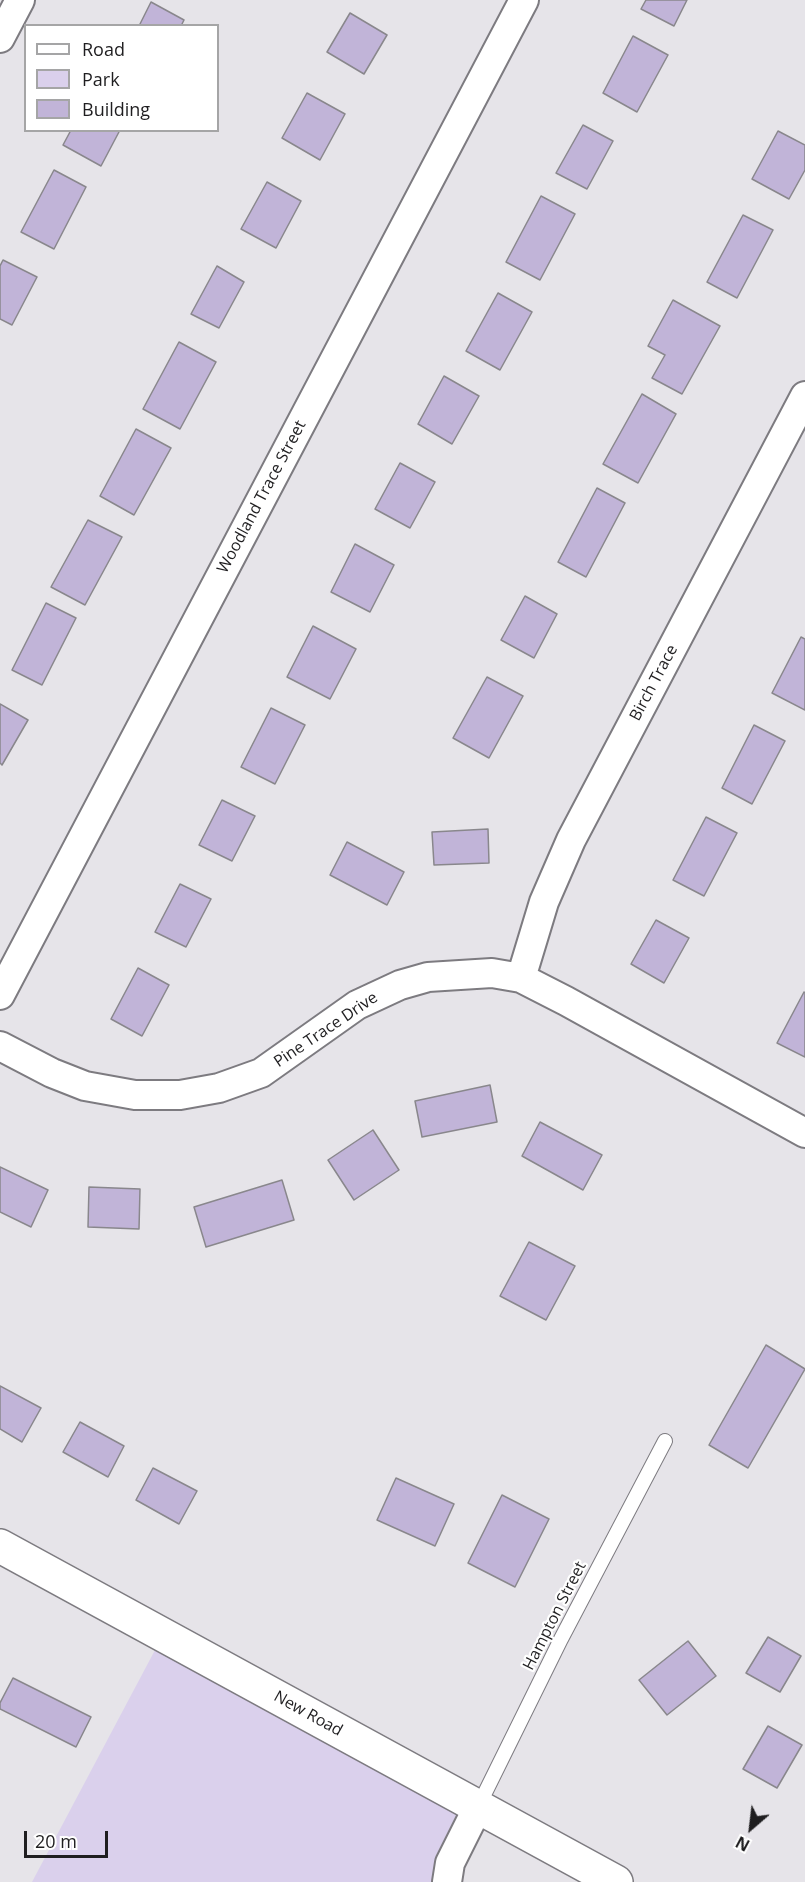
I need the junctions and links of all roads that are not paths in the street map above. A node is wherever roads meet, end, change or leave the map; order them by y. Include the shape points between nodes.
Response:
1 (20, 0) edge
2 (524, 0) edge
3 (0, 38) edge
4 (805, 396) edge
5 (521, 978) junction
6 (0, 995) edge
7 (0, 1046) edge
8 (805, 1133) edge
9 (665, 1441) dead end
10 (0, 1546) edge
11 (478, 1806) junction
12 (447, 1882) edge
13 (616, 1882) edge

1 - 3 street
2 - 6 street, Woodland Trace Street
4 - 5 street, Birch Trace via 571,840 543,902
5 - 7 street, Pine Trace Drive via 462,973 400,985 357,1005 261,1073 219,1088 180,1095 135,1095 85,1086
5 - 8 street, Pine Trace Drive
9 - 11 lane, Hampton Street
10 - 11 street, New Road
11 - 12 street via 450,1863
11 - 13 street, New Road

